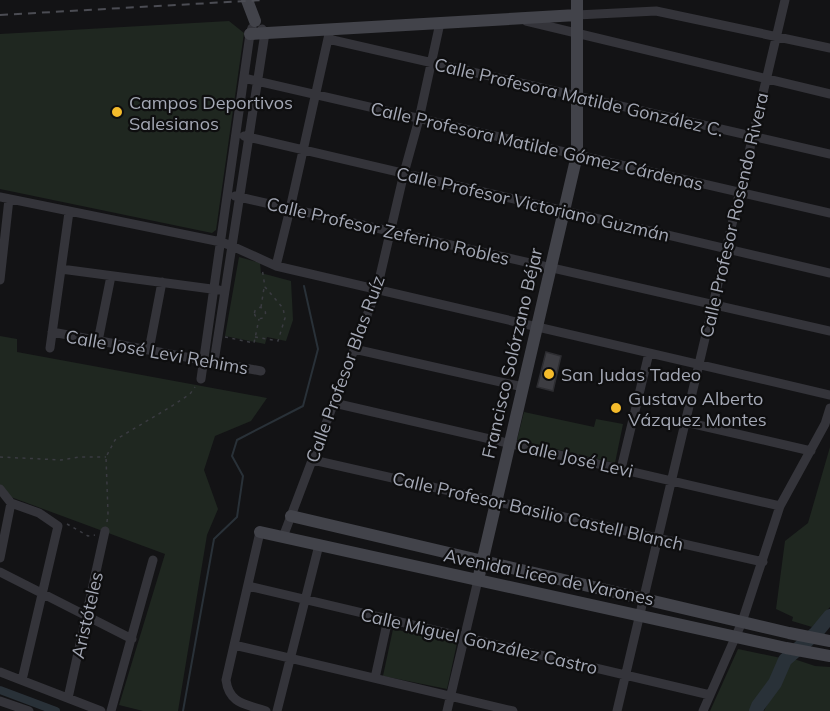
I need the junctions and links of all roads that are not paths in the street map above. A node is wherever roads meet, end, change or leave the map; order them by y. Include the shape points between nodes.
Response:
1 (247, 0) edge
2 (577, 0) edge
3 (784, 0) edge
4 (577, 15) junction
5 (517, 18) junction
6 (255, 21) junction
7 (440, 23) junction
8 (265, 33) junction
9 (577, 33) junction
10 (250, 34) junction
11 (329, 34) junction
12 (776, 36) junction
13 (830, 48) edge
14 (432, 63) junction
15 (244, 78) junction
16 (766, 79) junction
17 (258, 82) junction
18 (830, 94) edge
19 (316, 95) junction
20 (577, 96) junction
21 (419, 119) junction
22 (236, 134) junction
23 (249, 137) junction
24 (752, 137) junction
25 (304, 150) junction
26 (830, 154) edge
27 (577, 155) junction
28 (404, 173) junction
29 (739, 192) junction
30 (227, 194) junction
31 (5, 198) edge
32 (240, 198) junction
33 (290, 209) junction
34 (564, 211) junction
35 (69, 212) junction
36 (830, 213) edge
37 (390, 232) junction
38 (221, 242) junction
39 (232, 246) junction
40 (726, 249) junction
41 (2, 255) edge
42 (276, 266) junction
43 (550, 268) junction
44 (61, 269) junction
45 (830, 273) edge
46 (111, 276) junction
47 (0, 280) edge
48 (162, 282) junction
49 (214, 289) junction
50 (377, 289) junction
51 (225, 291) junction
52 (713, 305) junction
53 (537, 326) junction
54 (830, 331) edge
55 (52, 333) junction
56 (98, 341) junction
57 (50, 348) dead end
58 (354, 349) junction
59 (149, 350) junction
60 (649, 353) junction
61 (204, 360) junction
62 (214, 362) junction
63 (699, 364) junction
64 (261, 371) dead end
65 (201, 379) road end
66 (522, 387) junction
67 (830, 395) edge
68 (334, 403) junction
69 (830, 408) edge
70 (685, 423) junction
71 (509, 443) junction
72 (811, 451) junction
73 (313, 460) junction
74 (621, 469) junction
75 (671, 481) junction
76 (0, 489) edge
77 (496, 501) junction
78 (11, 503) junction
79 (780, 506) junction
80 (291, 516) junction
81 (105, 531) road end
82 (260, 532) joint
83 (283, 537) junction
84 (658, 538) junction
85 (319, 545) junction
86 (0, 558) edge
87 (153, 560) dead end
88 (482, 561) junction
89 (763, 562) junction
90 (0, 572) edge
91 (478, 580) junction
92 (248, 586) junction
93 (42, 593) junction
94 (643, 599) junction
95 (305, 600) junction
96 (87, 615) junction
97 (639, 616) junction
98 (388, 619) junction
99 (742, 622) junction
100 (464, 637) junction
101 (735, 637) junction
102 (132, 639) junction
103 (829, 641) edge
104 (234, 645) junction
105 (827, 656) edge
106 (291, 658) junction
107 (0, 672) edge
108 (625, 675) junction
109 (375, 678) junction
110 (22, 680) junction
111 (710, 695) junction
112 (450, 696) junction
113 (68, 698) junction
114 (0, 701) edge
115 (29, 711) edge
116 (101, 711) edge
117 (111, 711) edge
118 (266, 711) edge
119 (277, 711) edge
120 (447, 711) edge
121 (513, 711) edge
122 (617, 711) edge
123 (703, 711) edge

1 - 6 street
2 - 4 street, Francisco Solórzano Béjar
3 - 12 street, Calle Profesor Rosendo Rivera
4 - 5 street
4 - 9 street, Francisco Solórzano Béjar
4 - 12 street via 656,10
5 - 7 street
5 - 9 street
6 - 8 street
6 - 10 street
7 - 11 street
7 - 14 street, Calle Profesor Blas Ruíz
8 - 10 street
8 - 11 street
8 - 17 street
9 - 16 street
9 - 20 street, Francisco Solórzano Béjar
10 - 15 street
11 - 14 street, Calle Profesora Matilde González C.
11 - 19 street
12 - 13 street
12 - 16 street, Calle Profesor Rosendo Rivera
14 - 20 street, Calle Profesora Matilde González C.
14 - 21 street, Calle Profesor Blas Ruíz
15 - 17 street, Calle Profesora Matilde Gómez Cárdenas
15 - 22 street
16 - 18 street
16 - 24 street, Calle Profesor Rosendo Rivera
17 - 19 street, Calle Profesora Matilde Gómez Cárdenas
17 - 23 street
19 - 21 street, Calle Profesora Matilde Gómez Cárdenas
19 - 25 street
20 - 24 street, Calle Profesora Matilde González C.
20 - 27 street, Francisco Solórzano Béjar
21 - 27 street, Calle Profesora Matilde Gómez Cárdenas
21 - 28 street, Calle Profesor Blas Ruíz
22 - 23 street, Calle Profesor Victoriano Guzmán
22 - 30 street
23 - 25 street, Calle Profesor Victoriano Guzmán
23 - 32 street
24 - 26 street, Calle Profesora Matilde González C.
24 - 29 street, Calle Profesor Rosendo Rivera
25 - 28 street, Calle Profesor Victoriano Guzmán
25 - 33 street
27 - 29 street, Calle Profesora Matilde Gómez Cárdenas
27 - 34 street, Francisco Solórzano Béjar
28 - 34 street, Calle Profesor Victoriano Guzmán
28 - 37 street, Calle Profesor Blas Ruíz
29 - 36 street, Calle Profesora Matilde Gómez Cárdenas
29 - 40 street, Calle Profesor Rosendo Rivera
30 - 32 street, Calle Profesor Zeferino Robles
30 - 38 street
31 - 35 street
31 - 41 street
32 - 33 street, Calle Profesor Zeferino Robles
32 - 39 street
33 - 37 street, Calle Profesor Zeferino Robles
33 - 42 street
34 - 40 street, Calle Profesor Victoriano Guzmán
34 - 43 street, Francisco Solórzano Béjar
35 - 38 street
35 - 44 street
37 - 43 street, Calle Profesor Zeferino Robles
37 - 50 street, Calle Profesor Blas Ruíz
38 - 39 street
38 - 49 street
39 - 42 street
39 - 51 street
40 - 45 street, Calle Profesor Victoriano Guzmán
40 - 52 street, Calle Profesor Rosendo Rivera
41 - 47 street
42 - 50 street
43 - 52 street, Calle Profesor Zeferino Robles
43 - 53 street, Francisco Solórzano Béjar
44 - 46 street
44 - 55 street
46 - 48 street
46 - 56 street
48 - 49 street
48 - 59 street
49 - 51 street
49 - 61 street
50 - 53 street
50 - 58 street, Calle Profesor Blas Ruíz
51 - 62 street
52 - 54 street, Calle Profesor Zeferino Robles
52 - 63 street, Calle Profesor Rosendo Rivera
53 - 60 street
53 - 66 street, Francisco Solórzano Béjar
55 - 56 street, Calle José Levi Rehims
55 - 57 street
56 - 59 street, Calle José Levi Rehims
58 - 66 street
58 - 68 street, Calle Profesor Blas Ruíz
59 - 61 street, Calle José Levi Rehims
60 - 63 street
60 - 74 street
61 - 62 street, Calle José Levi Rehims
61 - 65 street
62 - 64 street, Calle José Levi Rehims
63 - 67 street
63 - 70 street, Calle Profesor Rosendo Rivera
66 - 71 street, Francisco Solórzano Béjar
68 - 71 street, Calle José Levi
68 - 73 street, Calle Profesor Blas Ruíz
69 - 72 street
70 - 72 street
70 - 75 street, Calle Profesor Rosendo Rivera
71 - 74 street, Calle José Levi
71 - 77 street, Francisco Solórzano Béjar
72 - 79 street
73 - 77 street, Calle Profesor Basilio Castell Blanch
73 - 80 street, Calle Profesor Blas Ruíz
74 - 75 street, Calle José Levi
75 - 79 street, Calle José Levi
75 - 84 street, Calle Profesor Rosendo Rivera
76 - 78 street
77 - 84 street, Calle Profesor Basilio Castell Blanch
77 - 88 street, Francisco Solórzano Béjar
78 - 86 street
78 - 93 street via 39,513 58,526
79 - 89 street
80 - 83 street, Calle Profesor Blas Ruíz
80 - 88 street, Avenida Liceo de Varones
81 - 96 street, Aristóteles
82 - 83 street, Avenida Liceo de Varones
82 - 92 street
83 - 85 street, Avenida Liceo de Varones
84 - 89 street, Calle Profesor Basilio Castell Blanch
84 - 94 street, Calle Profesor Rosendo Rivera
85 - 91 street, Avenida Liceo de Varones
85 - 95 street
87 - 102 street
88 - 91 street, Francisco Solórzano Béjar
88 - 94 street, Avenida Liceo de Varones
89 - 99 street
90 - 93 street
91 - 97 street, Avenida Liceo de Varones
91 - 100 street, Francisco Solórzano Béjar
92 - 95 street, Calle Miguel González Castro
92 - 104 street
93 - 96 street
93 - 110 street
94 - 97 street, Calle Profesor Rosendo Rivera
94 - 99 street, Avenida Liceo de Varones
95 - 98 street, Calle Miguel González Castro
95 - 106 street
96 - 102 street
96 - 113 street, Aristóteles
97 - 101 street, Avenida Liceo de Varones
97 - 108 street, Calle Profesor Rosendo Rivera
98 - 100 street, Calle Miguel González Castro
98 - 109 street
99 - 101 street
99 - 103 street, Avenida Liceo de Varones
100 - 108 street, Calle Miguel González Castro
100 - 112 street, Francisco Solórzano Béjar
101 - 105 street, Avenida Liceo de Varones
101 - 111 street
102 - 117 street
104 - 106 street
104 - 118 street via 227,689 238,702
106 - 109 street
106 - 119 street
107 - 110 street
108 - 111 street, Calle Miguel González Castro
108 - 122 street, Calle Profesor Rosendo Rivera
109 - 112 street
110 - 113 street
111 - 123 street
112 - 120 street, Francisco Solórzano Béjar
112 - 121 street
113 - 116 street
114 - 115 street

